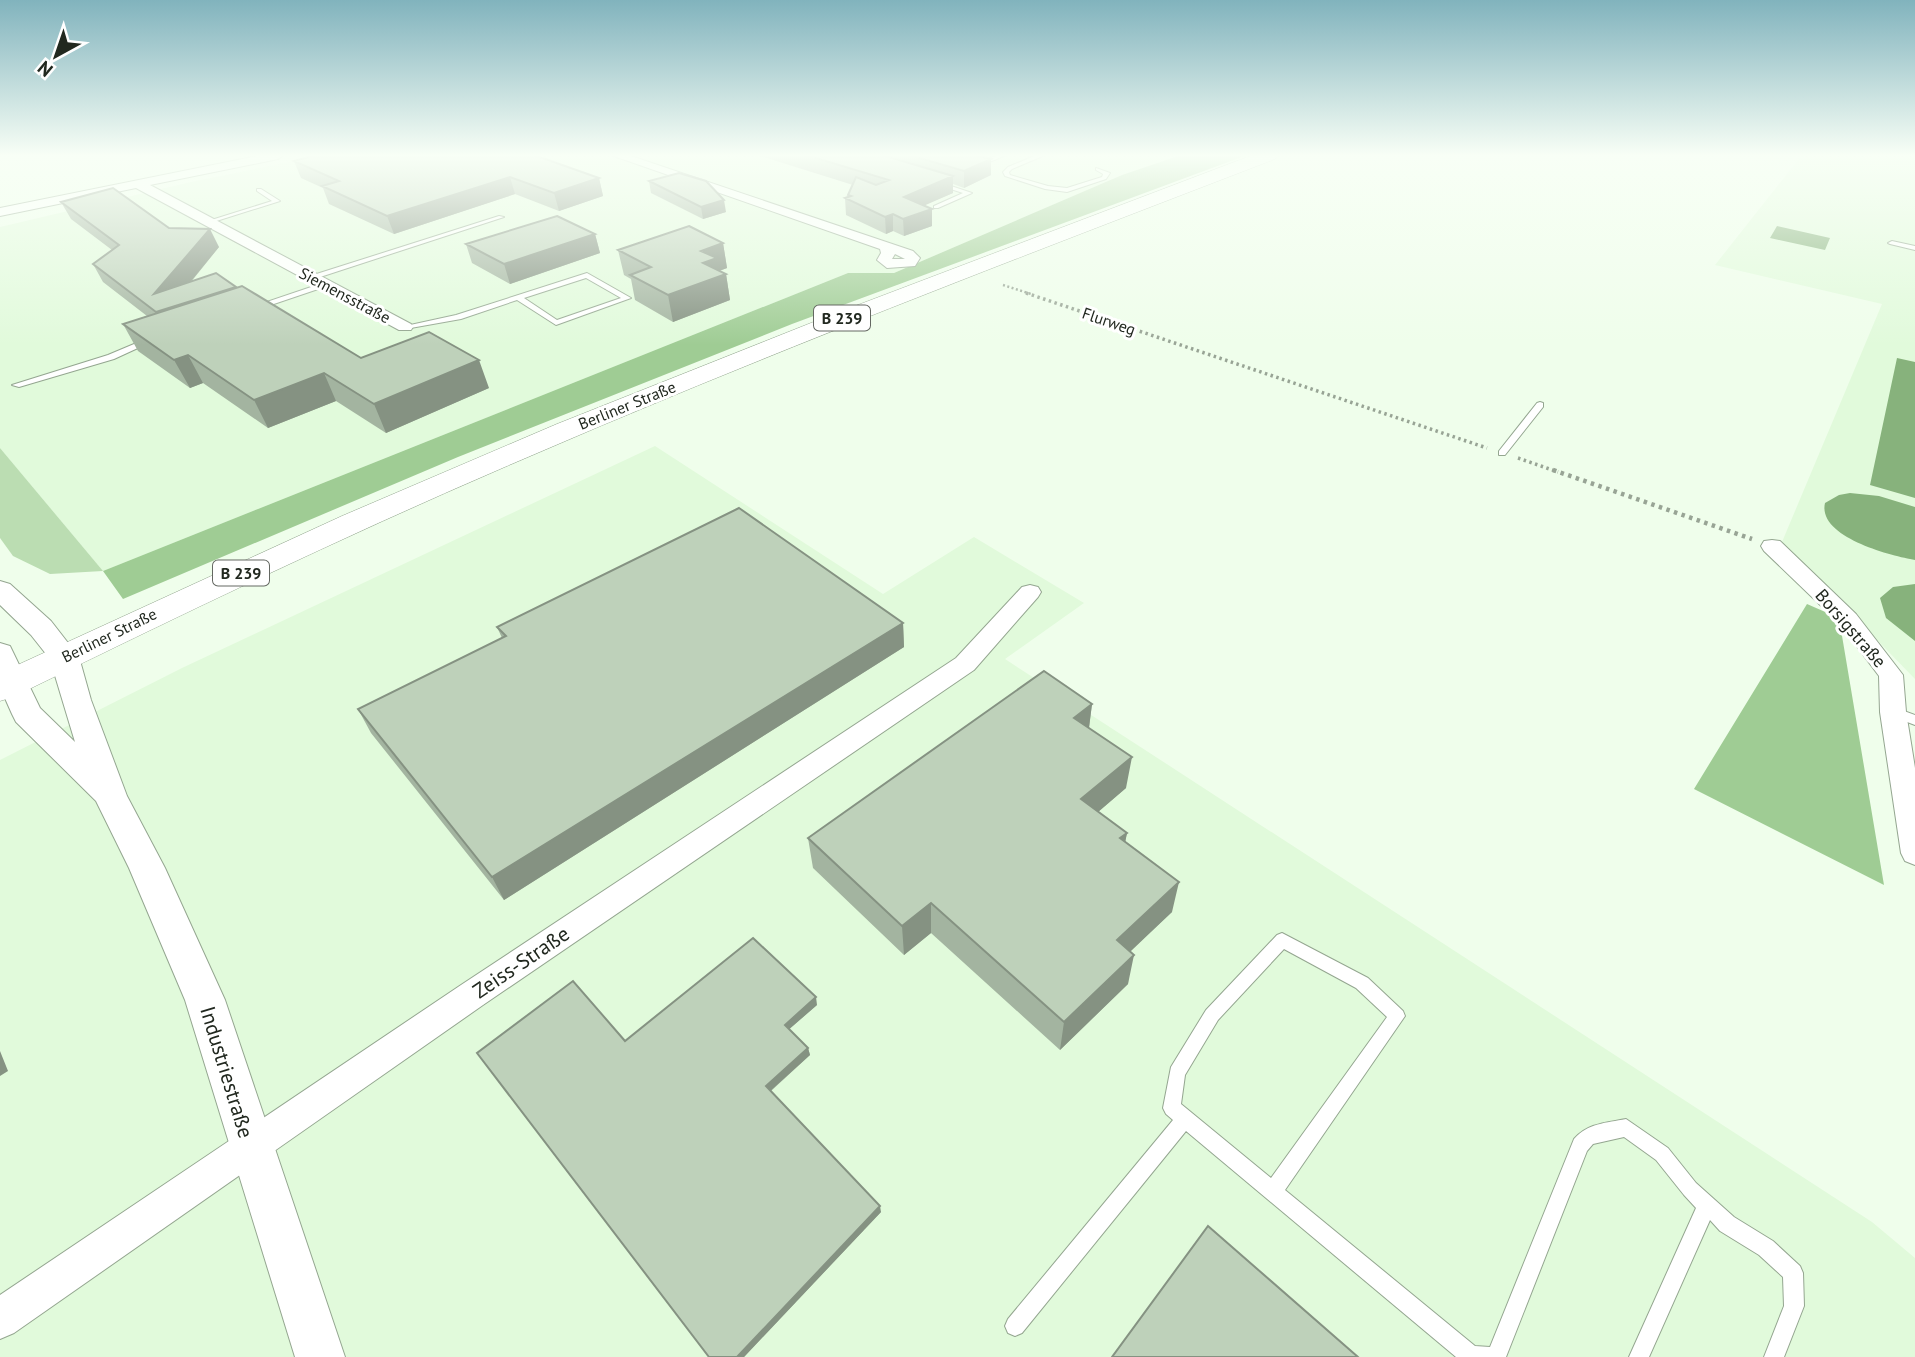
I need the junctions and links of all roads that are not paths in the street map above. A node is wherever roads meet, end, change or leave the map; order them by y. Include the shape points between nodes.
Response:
1 (201, 218) edge
2 (220, 218) edge
3 (497, 218) edge
4 (802, 218) edge
5 (1103, 218) edge
6 (208, 222) junction
7 (1892, 243) dead end
8 (886, 247) dead end
9 (1915, 248) edge
10 (311, 277) junction
11 (326, 285) junction
12 (519, 298) junction
13 (242, 311) edge
14 (405, 327) joint
15 (155, 338) edge
16 (16, 385) dead end
17 (1540, 405) dead end
18 (1502, 453) dead end
19 (1772, 546) dead end
20 (0, 590) edge
21 (1030, 592) dead end
22 (64, 657) junction
23 (4, 675) edge
24 (1904, 716) edge
25 (110, 796) junction
26 (1915, 853) edge
27 (1185, 1119) junction
28 (251, 1147) junction
29 (1273, 1191) junction
30 (1707, 1205) junction
31 (0, 1319) edge
32 (1015, 1325) dead end
33 (320, 1357) edge
34 (1639, 1357) edge
35 (1774, 1357) edge

1 - 6 street, Siemensstraße
2 - 6 lane
3 - 10 lane
4 - 8 street
5 - 22 main road, Berliner Straße / B 239 via 564,431 296,548
6 - 10 street, Siemensstraße
7 - 9 lane
10 - 11 street, Siemensstraße
11 - 13 lane
11 - 14 street, Siemensstraße
12 - 12 lane via 587,275 627,299 556,323
12 - 14 lane
15 - 16 lane via 111,357
17 - 18 lane
19 - 24 street, Borsigstraße via 1848,619 1891,675
20 - 22 street, Industriestraße
21 - 28 street, Zeiss-Straße via 965,664
22 - 23 main road, Berliner Straße / B 239
22 - 25 street, Industriestraße
23 - 25 street, Industriestraße via 27,714
24 - 26 street, Borsigstraße
25 - 28 street, Industriestraße via 205,1000
27 - 29 lane
27 - 29 lane via 1172,1108 1177,1073 1212,1015 1282,940 1362,983 1397,1016
27 - 32 lane
28 - 31 street, Zeiss-Straße
28 - 33 street, Industriestraße
29 - 30 lane via 1471,1356 1496,1357 1580,1145 1588,1136 1626,1128 1662,1154
30 - 34 lane
30 - 35 lane via 1793,1272 1794,1306

